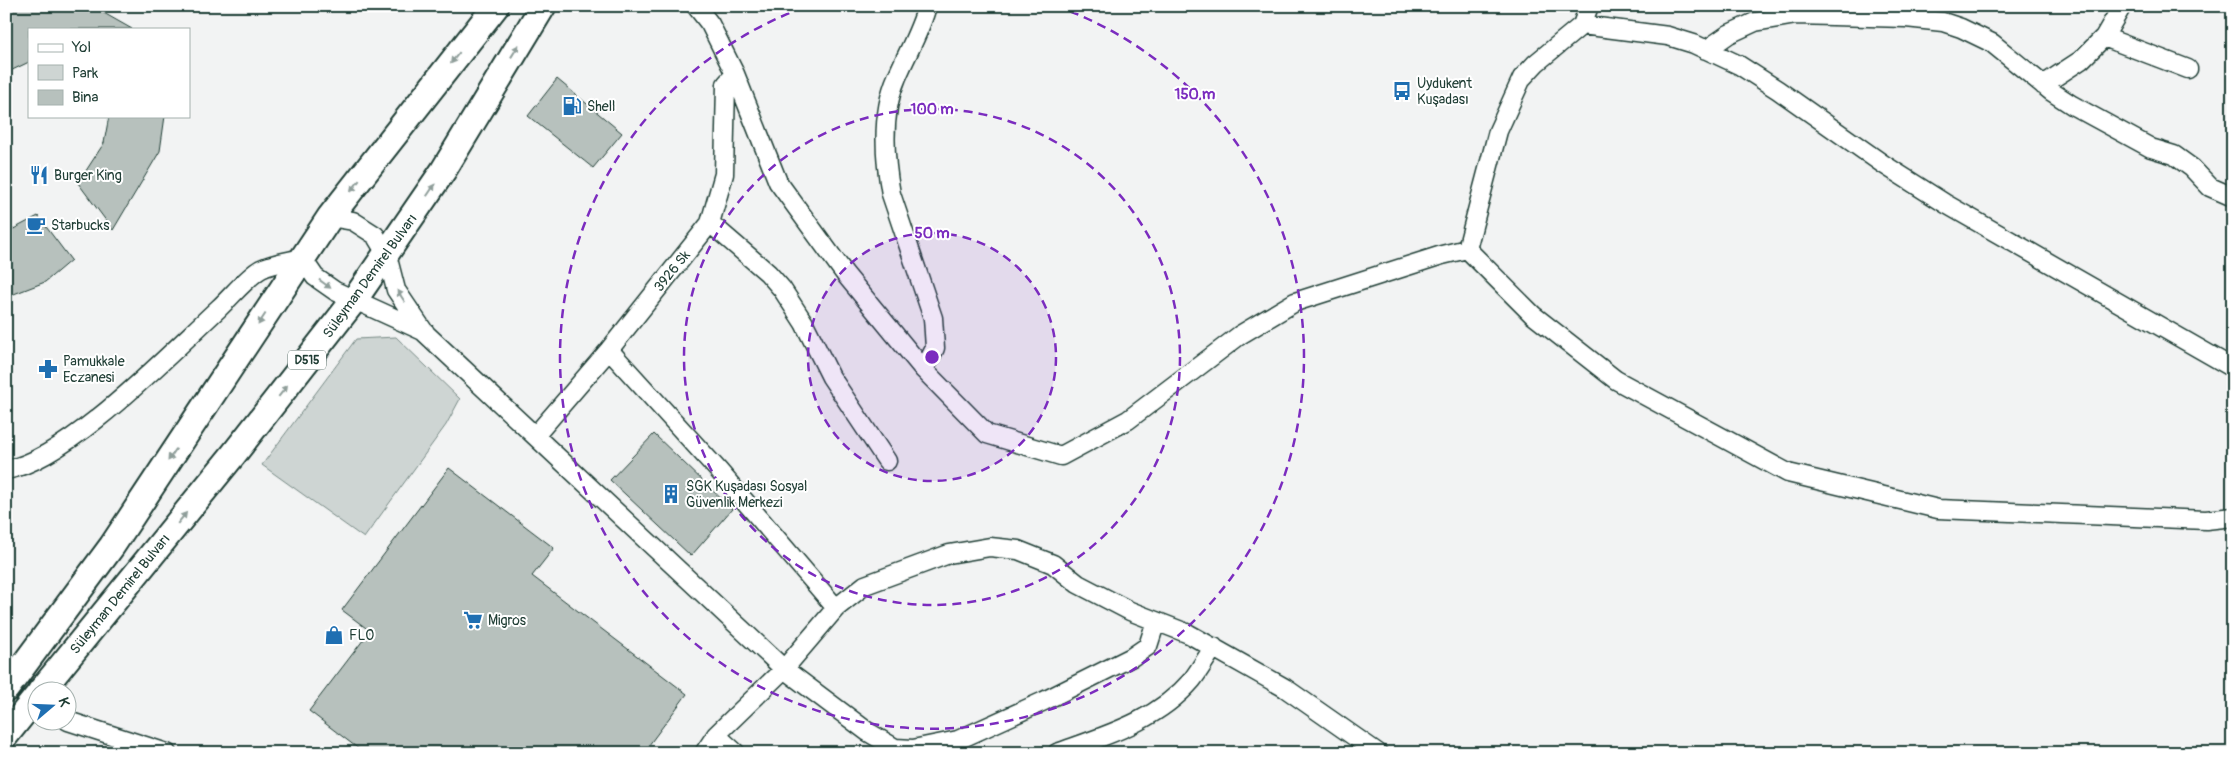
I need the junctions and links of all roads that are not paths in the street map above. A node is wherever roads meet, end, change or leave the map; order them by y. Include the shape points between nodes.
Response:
1 (496, 6) edge
2 (543, 6) edge
3 (696, 6) edge
4 (927, 6) edge
5 (1589, 6) edge
6 (2122, 6) edge
7 (1582, 25) junction
8 (2104, 37) junction
9 (1706, 50) junction
10 (2188, 69) dead end
11 (735, 74) junction
12 (2043, 85) junction
13 (2233, 197) edge
14 (330, 217) junction
15 (710, 223) junction
16 (1467, 249) junction
17 (387, 256) junction
18 (302, 258) junction
19 (355, 299) junction
20 (425, 333) junction
21 (609, 350) junction
22 (2233, 368) edge
23 (924, 370) junction
24 (535, 436) junction
25 (887, 461) dead end
26 (6, 470) edge
27 (2233, 517) edge
28 (836, 608) junction
29 (1156, 621) junction
30 (1214, 648) junction
31 (784, 669) junction
32 (51, 682) edge
33 (6, 689) edge
34 (28, 710) edge
35 (78, 724) edge
36 (6, 735) edge
37 (716, 735) junction
38 (897, 751) edge
39 (167, 753) edge
40 (704, 753) edge
41 (736, 753) edge
42 (1058, 753) edge
43 (1378, 753) edge

1 -> 14 highway
17 -> 2 highway, Süleyman Demirel Bulvarı / D515 via 443,171
3 - 11 street via 710,24
4 - 23 street via 897,77 887,115 886,135 891,194 933,318 934,348
5 - 7 street
6 - 8 street
7 - 9 street via 1668,36
7 - 16 street via 1522,78 1498,130
8 - 10 street
8 - 12 street via 2080,60
9 - 12 street via 1755,22 1796,15 1925,19 1961,28 1992,43
9 - 22 street via 1759,77 1946,204
11 - 15 street, 3926 Sk via 726,84 724,174
11 - 23 street via 778,182 845,274
12 - 13 street via 2151,148 2174,155 2210,187
14 - 17 street via 353,221 374,235
14 - 18 highway
15 - 21 street, 3926 Sk
15 - 25 street via 782,289 804,323 831,377
16 - 23 street via 1295,302 1240,334 1128,420 1061,456 987,434
16 - 27 street via 1533,315 1616,380 1788,474 1938,509 2206,520
17 - 19 highway, Süleyman Demirel Bulvarı / D515
20 -> 17 street via 396,290
18 -> 19 street via 316,277 335,292
18 - 26 street via 261,269 78,433 20,468
18 -> 33 highway via 112,546
19 - 20 street
32 -> 19 highway, Süleyman Demirel Bulvarı / D515
20 - 24 street
21 - 24 street, 3926 Sk
21 - 28 street via 719,471
24 - 31 street
28 - 29 street via 865,585 948,554 990,547 1018,550 1052,564 1078,584
28 - 31 street
29 - 30 street
29 - 38 street via 1148,646 1132,657 958,740
30 - 42 street via 1193,679 1161,708 1134,724
30 - 43 street via 1285,688
31 - 37 street
31 - 38 street
34 - 36 highway, Süleyman Demirel Bulvarı / D515
35 - 39 street
37 - 40 street
37 - 41 street

